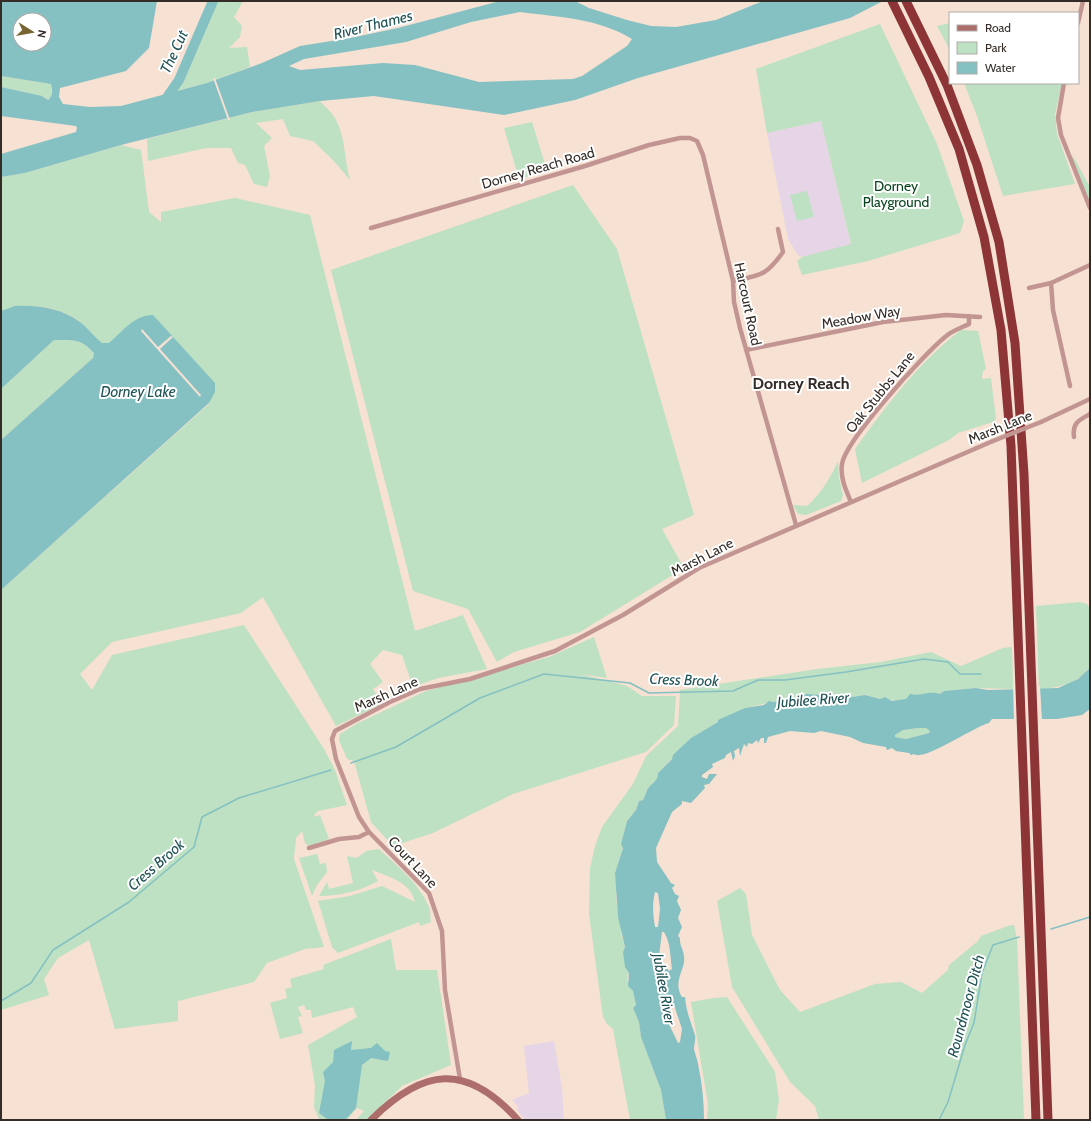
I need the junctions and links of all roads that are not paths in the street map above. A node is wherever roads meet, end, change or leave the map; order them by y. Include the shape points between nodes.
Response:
1 (892, 1) edge
2 (906, 1) edge
3 (1083, 1) edge
4 (1079, 19) edge
5 (1064, 84) edge
6 (703, 155) joint
7 (1090, 208) edge
8 (371, 228) dead end
9 (778, 229) dead end
10 (1090, 265) edge
11 (766, 272) junction
12 (769, 277) dead end
13 (733, 280) junction
14 (1051, 283) junction
15 (1029, 288) dead end
16 (970, 316) junction
17 (980, 317) dead end
18 (746, 350) junction
19 (1070, 386) dead end
20 (1090, 399) edge
21 (1090, 414) edge
22 (1074, 437) dead end
23 (851, 502) junction
24 (796, 525) junction
25 (332, 739) joint
26 (369, 832) junction
27 (309, 848) dead end
28 (460, 1079) junction
29 (371, 1120) edge
30 (518, 1120) edge
31 (1036, 1120) edge
32 (1048, 1120) edge

1 - 31 highway via 930,77 959,149 978,209 992,273 1005,362 1011,446
2 - 32 highway via 947,85 968,139 992,215 1006,279 1015,343 1021,407
3 - 4 street
5 - 7 street via 1058,118 1061,136
6 - 8 street, Dorney Reach Road via 697,142 690,138 670,140
6 - 13 street, Harcourt Road
9 - 11 street via 783,252
10 - 14 street
11 - 12 street
11 - 13 street
13 - 18 street, Harcourt Road via 734,302
14 - 15 street
14 - 19 street via 1053,310
16 - 17 street, Meadow Way
16 - 18 street, Meadow Way via 946,315 883,322
16 - 23 street, Oak Stubbs Lane via 969,324 946,335 922,357 852,444 842,463 842,481
18 - 24 street, Harcourt Road
20 - 23 street, Marsh Lane, bridge
21 - 22 street via 1075,425
23 - 24 street, Marsh Lane
24 - 25 street, Marsh Lane via 699,568 623,615 556,651 470,679 420,690 344,725 335,731
25 - 26 street, Court Lane via 336,758 360,817
26 - 27 street via 359,837 339,839
26 - 28 street, Court Lane via 429,893 442,931 445,990
28 - 29 main road via 444,1078 412,1087 387,1104
28 - 30 main road via 495,1097

